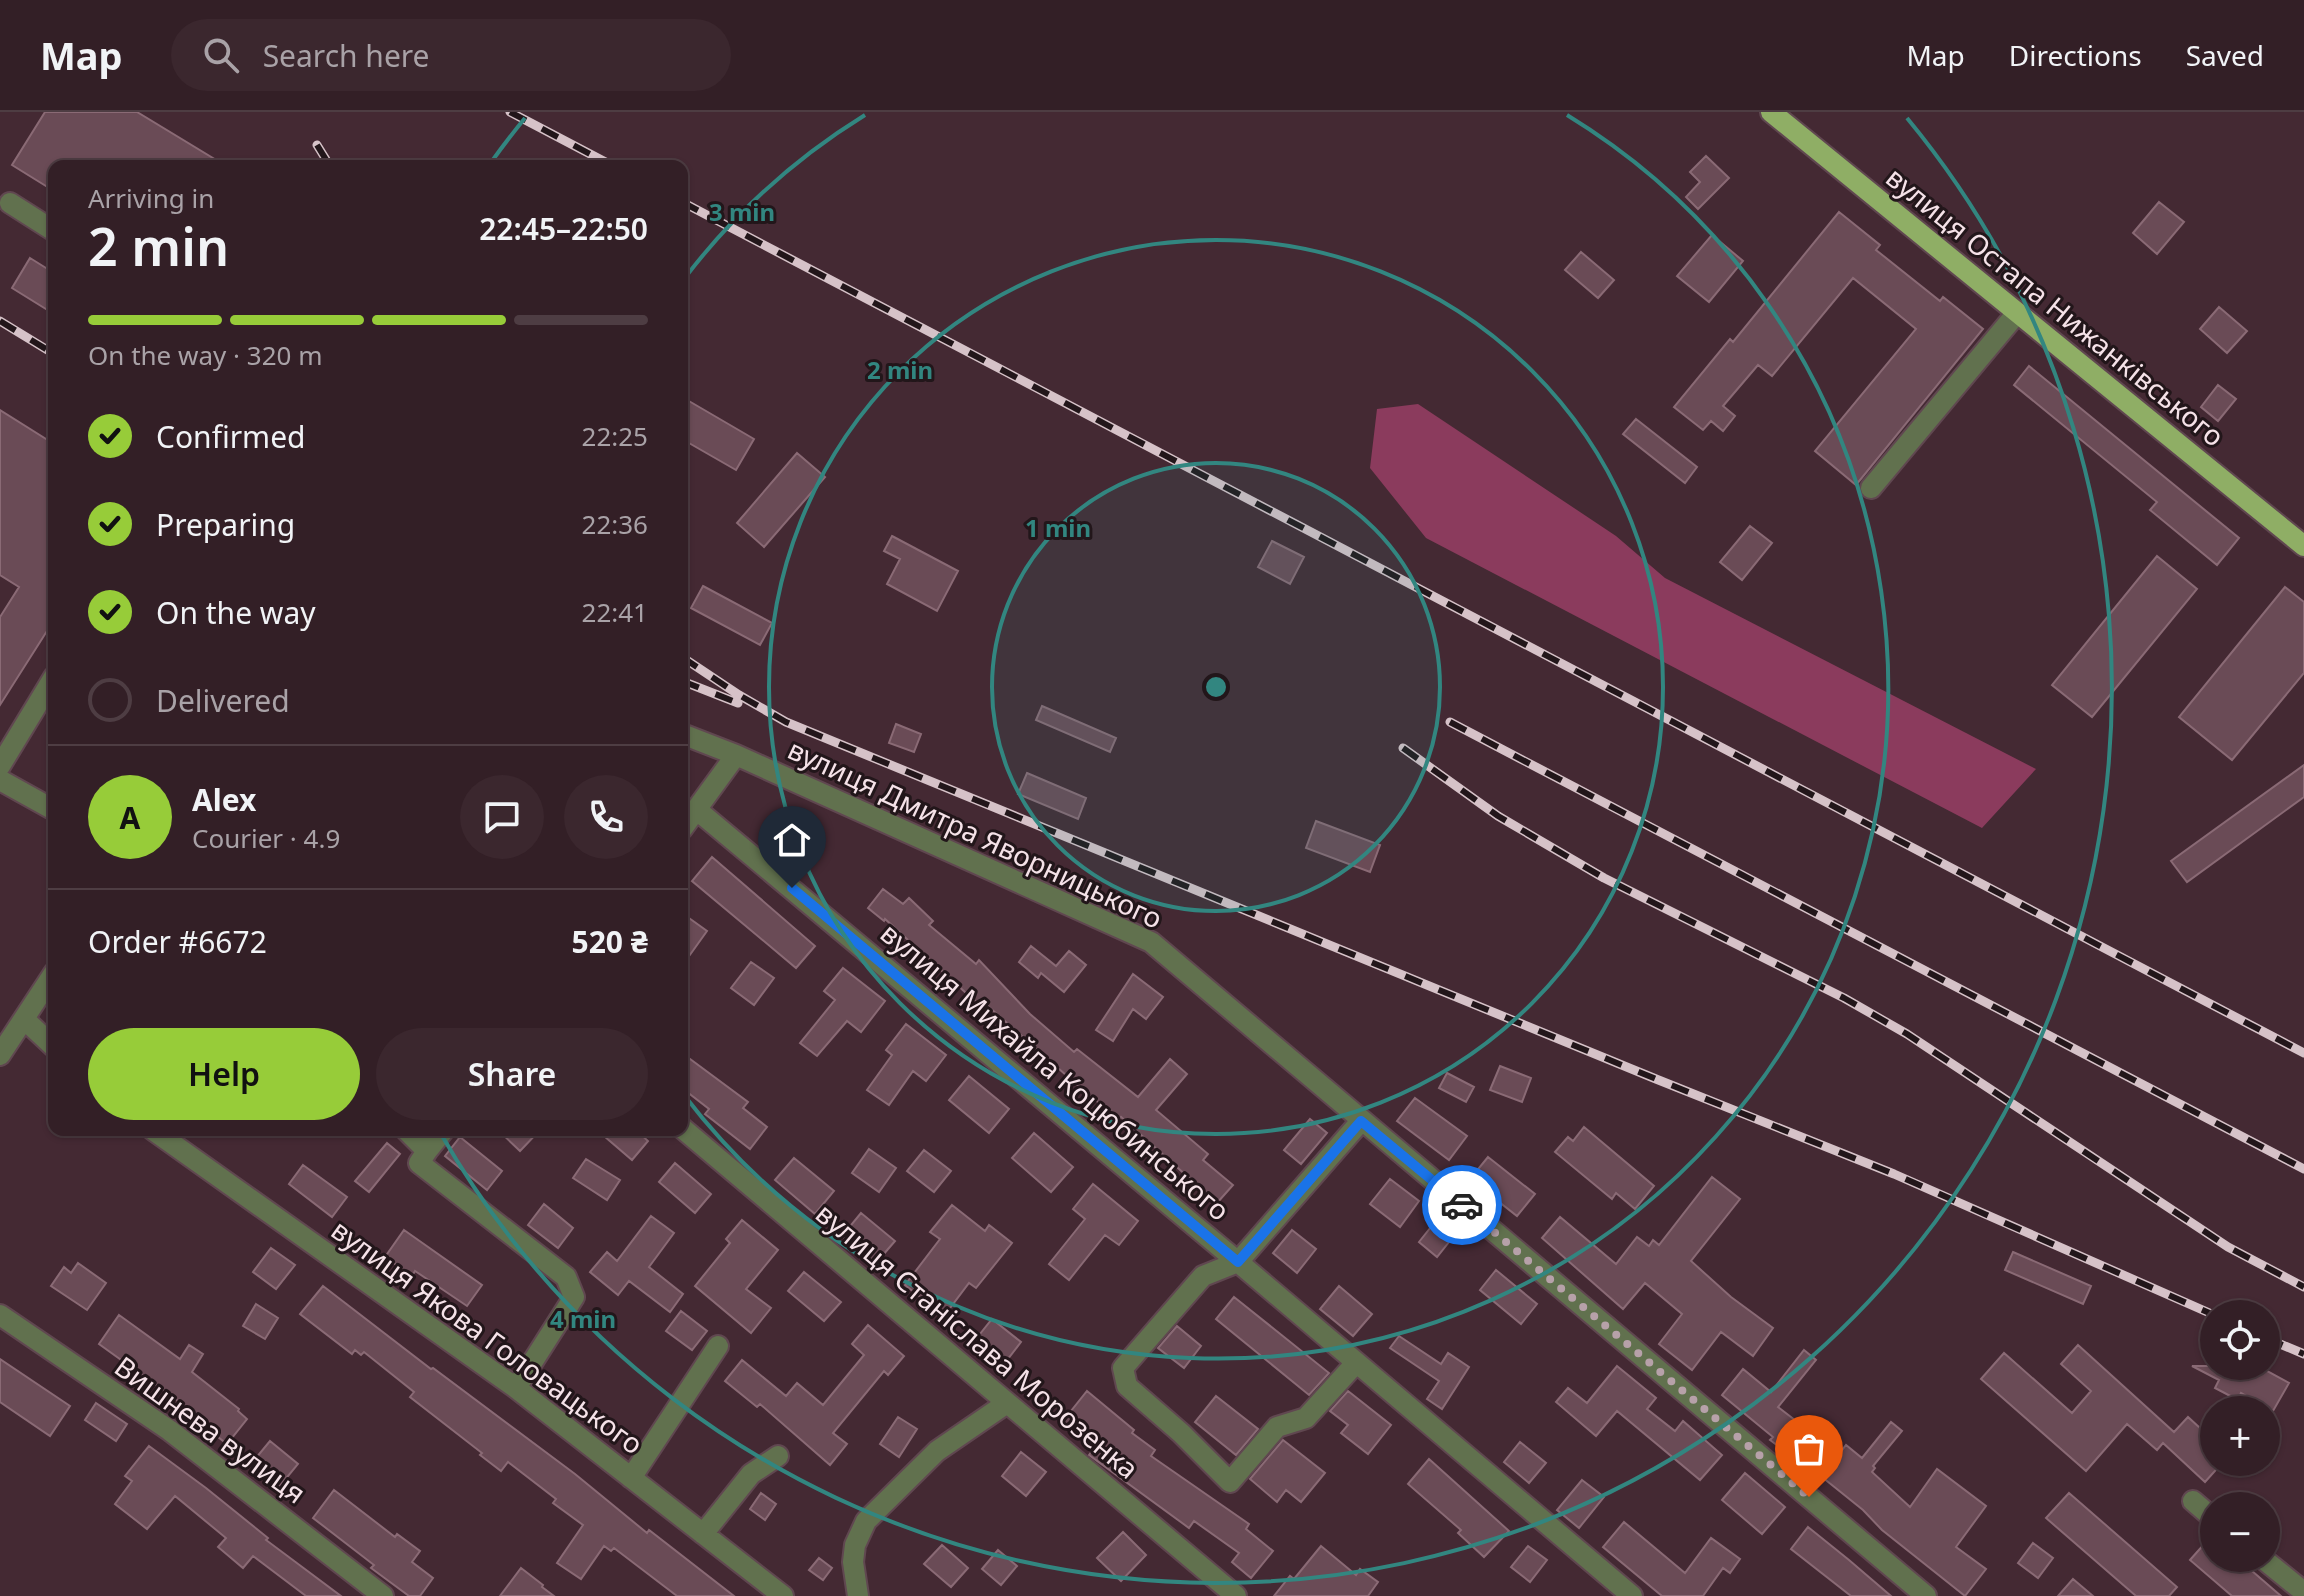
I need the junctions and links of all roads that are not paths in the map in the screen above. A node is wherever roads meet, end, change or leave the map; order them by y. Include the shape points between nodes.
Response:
1 (1771, 112) edge
2 (10, 203) dead end
3 (48, 227) edge
4 (2017, 313) junction
5 (1871, 488) dead end
6 (2304, 546) edge
7 (48, 687) edge
8 (688, 736) edge
9 (736, 755) junction
10 (0, 766) edge
11 (0, 780) edge
12 (48, 807) edge
13 (697, 810) junction
14 (688, 821) edge
15 (48, 982) edge
16 (24, 1019) junction
17 (48, 1041) edge
18 (0, 1055) edge
19 (1361, 1121) junction
20 (688, 1133) edge
21 (161, 1136) edge
22 (412, 1136) edge
23 (439, 1136) edge
24 (427, 1151) junction
25 (1238, 1262) junction
26 (0, 1315) edge
27 (718, 1346) dead end
28 (1355, 1364) junction
29 (516, 1388) junction
30 (1007, 1403) junction
31 (778, 1456) dead end
32 (631, 1478) junction
33 (2193, 1501) dead end
34 (2200, 1507) edge
35 (703, 1534) junction
36 (2279, 1572) edge
37 (2304, 1592) edge
38 (383, 1596) edge
39 (783, 1596) edge
40 (858, 1596) edge
41 (1236, 1596) edge
42 (1632, 1596) edge
43 (1926, 1596) edge

1 - 4 main road, вулиця Остапа Нижанківського
2 - 3 street
4 - 5 street
4 - 6 main road, вулиця Остапа Нижанківського
7 - 10 street
8 - 9 street, вулиця Дмитра Яворницького
9 - 13 street
9 - 19 street, вулиця Дмитра Яворницького via 1151,942
11 - 12 street
13 - 14 street
13 - 25 street, вулиця Михайла Коцюбинського
15 - 16 street
16 - 17 street
16 - 18 street
19 - 25 street
19 - 43 street, вулиця Дмитра Яворницького
20 - 30 street, вулиця Станіслава Морозенка
21 - 29 street, вулиця Якова Головацького
22 - 24 street
23 - 24 street
24 - 29 street via 419,1163 566,1277 574,1297
25 - 28 street, вулиця Михайла Коцюбинського
25 - 28 street via 1203,1276 1123,1368 1127,1386 1230,1482 1277,1427 1306,1418
26 - 38 street, Вишнева вулиця via 169,1430
27 - 32 street
28 - 42 street, вулиця Михайла Коцюбинського
29 - 32 street, вулиця Якова Головацького
30 - 40 street via 937,1451 866,1521 853,1562
30 - 41 street, вулиця Станіслава Морозенка
31 - 35 street via 751,1474
32 - 35 street, вулиця Якова Головацького
33 - 34 street
35 - 39 street, вулиця Якова Головацького
36 - 37 street

